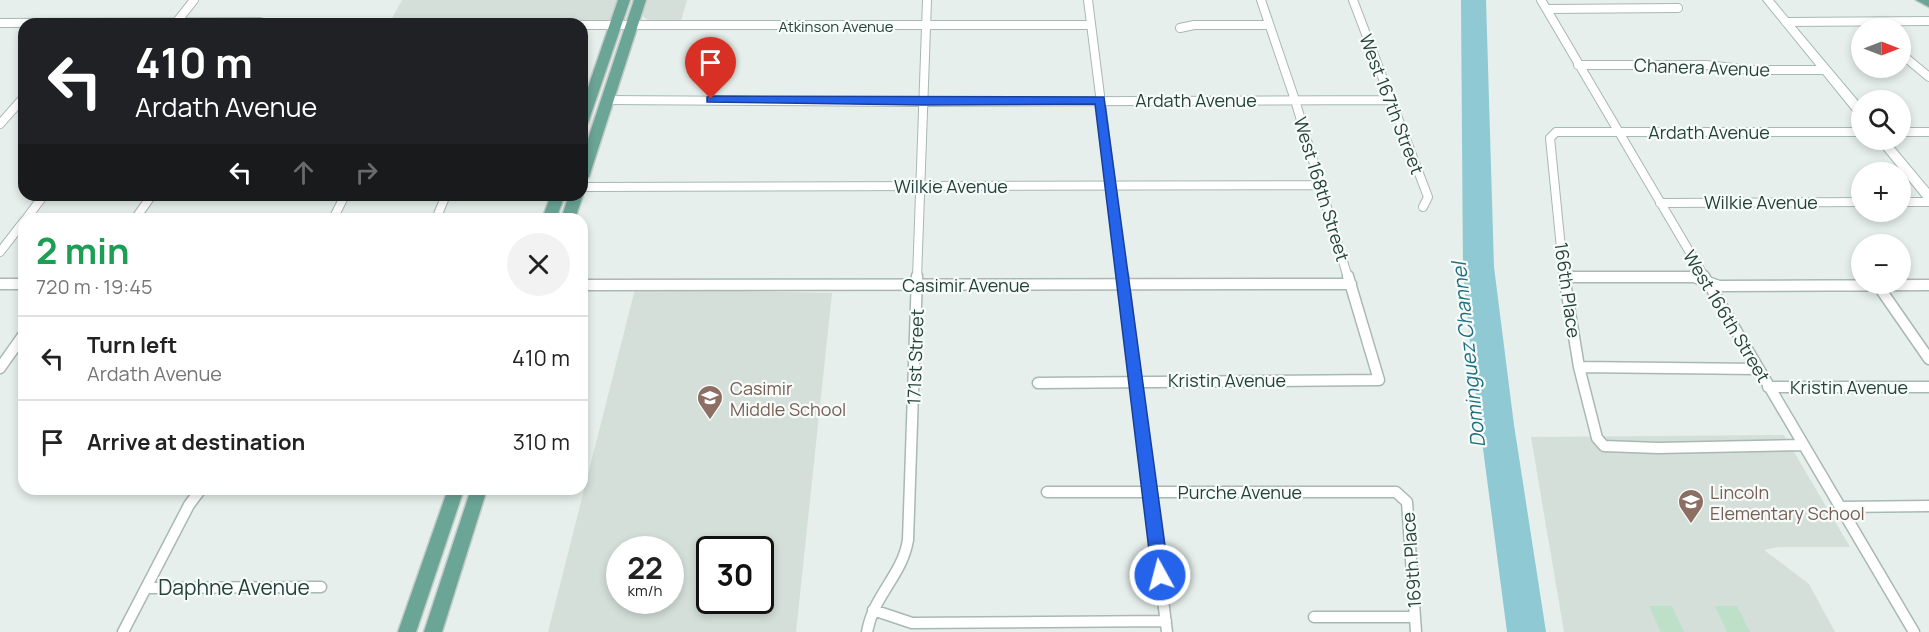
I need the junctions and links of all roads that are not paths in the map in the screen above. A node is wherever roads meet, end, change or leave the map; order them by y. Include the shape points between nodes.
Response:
1 (194, 0) edge
2 (624, 0) edge
3 (640, 0) edge
4 (927, 0) edge
5 (1088, 0) edge
6 (1261, 0) edge
7 (1353, 0) edge
8 (1541, 0) edge
9 (1768, 0) edge
10 (1922, 0) edge
11 (1929, 4) edge
12 (1678, 8) dead end
13 (1547, 9) junction
14 (180, 18) edge
15 (1851, 21) edge
16 (1911, 21) edge
17 (1929, 21) edge
18 (0, 22) edge
19 (18, 22) edge
20 (1786, 22) junction
21 (588, 25) edge
22 (615, 25) junction
23 (632, 25) junction
24 (1091, 25) junction
25 (1269, 25) junction
26 (926, 26) junction
27 (1180, 28) dead end
28 (1911, 62) edge
29 (1578, 64) junction
30 (1826, 70) junction
31 (1929, 77) edge
32 (606, 100) junction
33 (1100, 100) junction
34 (1295, 100) junction
35 (1390, 100) junction
36 (1851, 101) edge
37 (924, 102) junction
38 (18, 104) edge
39 (588, 105) edge
40 (0, 124) edge
41 (1556, 132) joint
42 (1618, 132) junction
43 (1851, 132) edge
44 (1911, 132) edge
45 (1929, 132) edge
46 (1890, 150) edge
47 (588, 158) edge
48 (1321, 185) junction
49 (920, 186) junction
50 (1112, 186) junction
51 (588, 187) edge
52 (1929, 196) edge
53 (39, 201) edge
54 (1851, 202) edge
55 (1911, 202) edge
56 (1929, 202) edge
57 (1660, 203) junction
58 (1423, 207) dead end
59 (30, 213) edge
60 (18, 229) edge
61 (0, 252) edge
62 (1564, 278) junction
63 (1704, 279) junction
64 (0, 284) edge
65 (18, 284) edge
66 (1124, 284) junction
67 (1351, 284) junction
68 (1851, 284) edge
69 (588, 285) edge
70 (918, 285) junction
71 (1911, 285) edge
72 (1929, 285) edge
73 (1883, 294) edge
74 (18, 342) edge
75 (1929, 359) edge
76 (1579, 367) junction
77 (0, 368) edge
78 (1757, 369) junction
79 (1379, 380) joint
80 (1136, 381) junction
81 (1038, 383) dead end
82 (1768, 387) junction
83 (1929, 387) edge
84 (1803, 445) junction
85 (1047, 492) dead end
86 (1150, 492) junction
87 (1396, 492) joint
88 (196, 495) edge
89 (454, 495) edge
90 (477, 495) edge
91 (1929, 506) edge
92 (1840, 507) junction
93 (321, 587) dead end
94 (146, 588) junction
95 (873, 610) junction
96 (1314, 617) dead end
97 (1415, 617) junction
98 (1167, 627) edge
99 (123, 632) edge
100 (407, 632) edge
101 (433, 632) edge
102 (867, 632) edge
103 (1416, 632) edge
104 (1914, 632) edge

1 - 14 street
2 - 22 main road
3 - 23 main road
4 - 26 street, 171st Street
5 - 24 street
6 - 25 street, West 168th Street
7 - 35 street, West 167th Street
8 - 13 street, West 166th Street
9 - 20 street
10 - 11 main road
12 - 13 street
13 - 29 street, West 166th Street
15 - 20 street
16 - 17 street
18 - 19 street
20 - 30 street
21 - 22 street, Atkinson Avenue
22 - 23 street, Atkinson Avenue
22 - 39 main road
23 - 26 street, Atkinson Avenue
23 - 32 main road
24 - 26 street, Atkinson Avenue
24 - 33 street
25 - 27 street
25 - 34 street, West 168th Street
26 - 37 street, 171st Street
28 - 31 street
29 - 30 street, Chanera Avenue
29 - 42 street, West 166th Street
30 - 36 street
32 - 37 street, Ardath Avenue
32 - 47 main road
33 - 34 street, Ardath Avenue
33 - 37 street, Ardath Avenue
33 - 50 street
34 - 35 street, Ardath Avenue
34 - 48 street, West 168th Street
35 - 58 street, West 167th Street via 1428,197
37 - 49 street, 171st Street
38 - 40 street
41 - 42 street, Ardath Avenue
41 - 62 street, 166th Place via 1550,138
42 - 43 street, Ardath Avenue
42 - 57 street, West 166th Street
44 - 45 street
46 - 52 street
48 - 50 street, Wilkie Avenue
48 - 67 street, West 168th Street
49 - 50 street, Wilkie Avenue
49 - 51 street, Wilkie Avenue
49 - 70 street, 171st Street
50 - 66 street
53 - 59 street
54 - 57 street, Wilkie Avenue
55 - 56 street
57 - 63 street, West 166th Street
60 - 61 street
62 - 63 street
62 - 76 street, 166th Place
63 - 68 street via 1719,286
63 - 78 street, West 166th Street
64 - 65 street
66 - 67 street, Casimir Avenue
66 - 70 street, Casimir Avenue
66 - 80 street
67 - 79 street, West 168th Street
69 - 70 street, Casimir Avenue
70 - 95 street, 171st Street via 906,555
71 - 72 street
73 - 75 street
74 - 77 street
76 - 78 street
76 - 84 street, 166th Place via 1597,438 1604,446
78 - 82 street, West 166th Street
79 - 80 street, Kristin Avenue
80 - 81 street, Kristin Avenue
80 - 86 street
82 - 83 street, Kristin Avenue
82 - 84 street, West 166th Street
84 - 92 street, West 166th Street
85 - 86 street, Purche Avenue
86 - 87 street, Purche Avenue
86 - 98 street
87 - 97 street, 169th Place via 1407,502
88 - 94 street
89 - 100 main road
90 - 101 main road
91 - 92 street
92 - 104 street, West 166th Street
93 - 94 street, Daphne Avenue
94 - 99 street
95 - 98 street via 912,623
95 - 102 street, 171st Street
96 - 97 street
97 - 103 street, 169th Place

